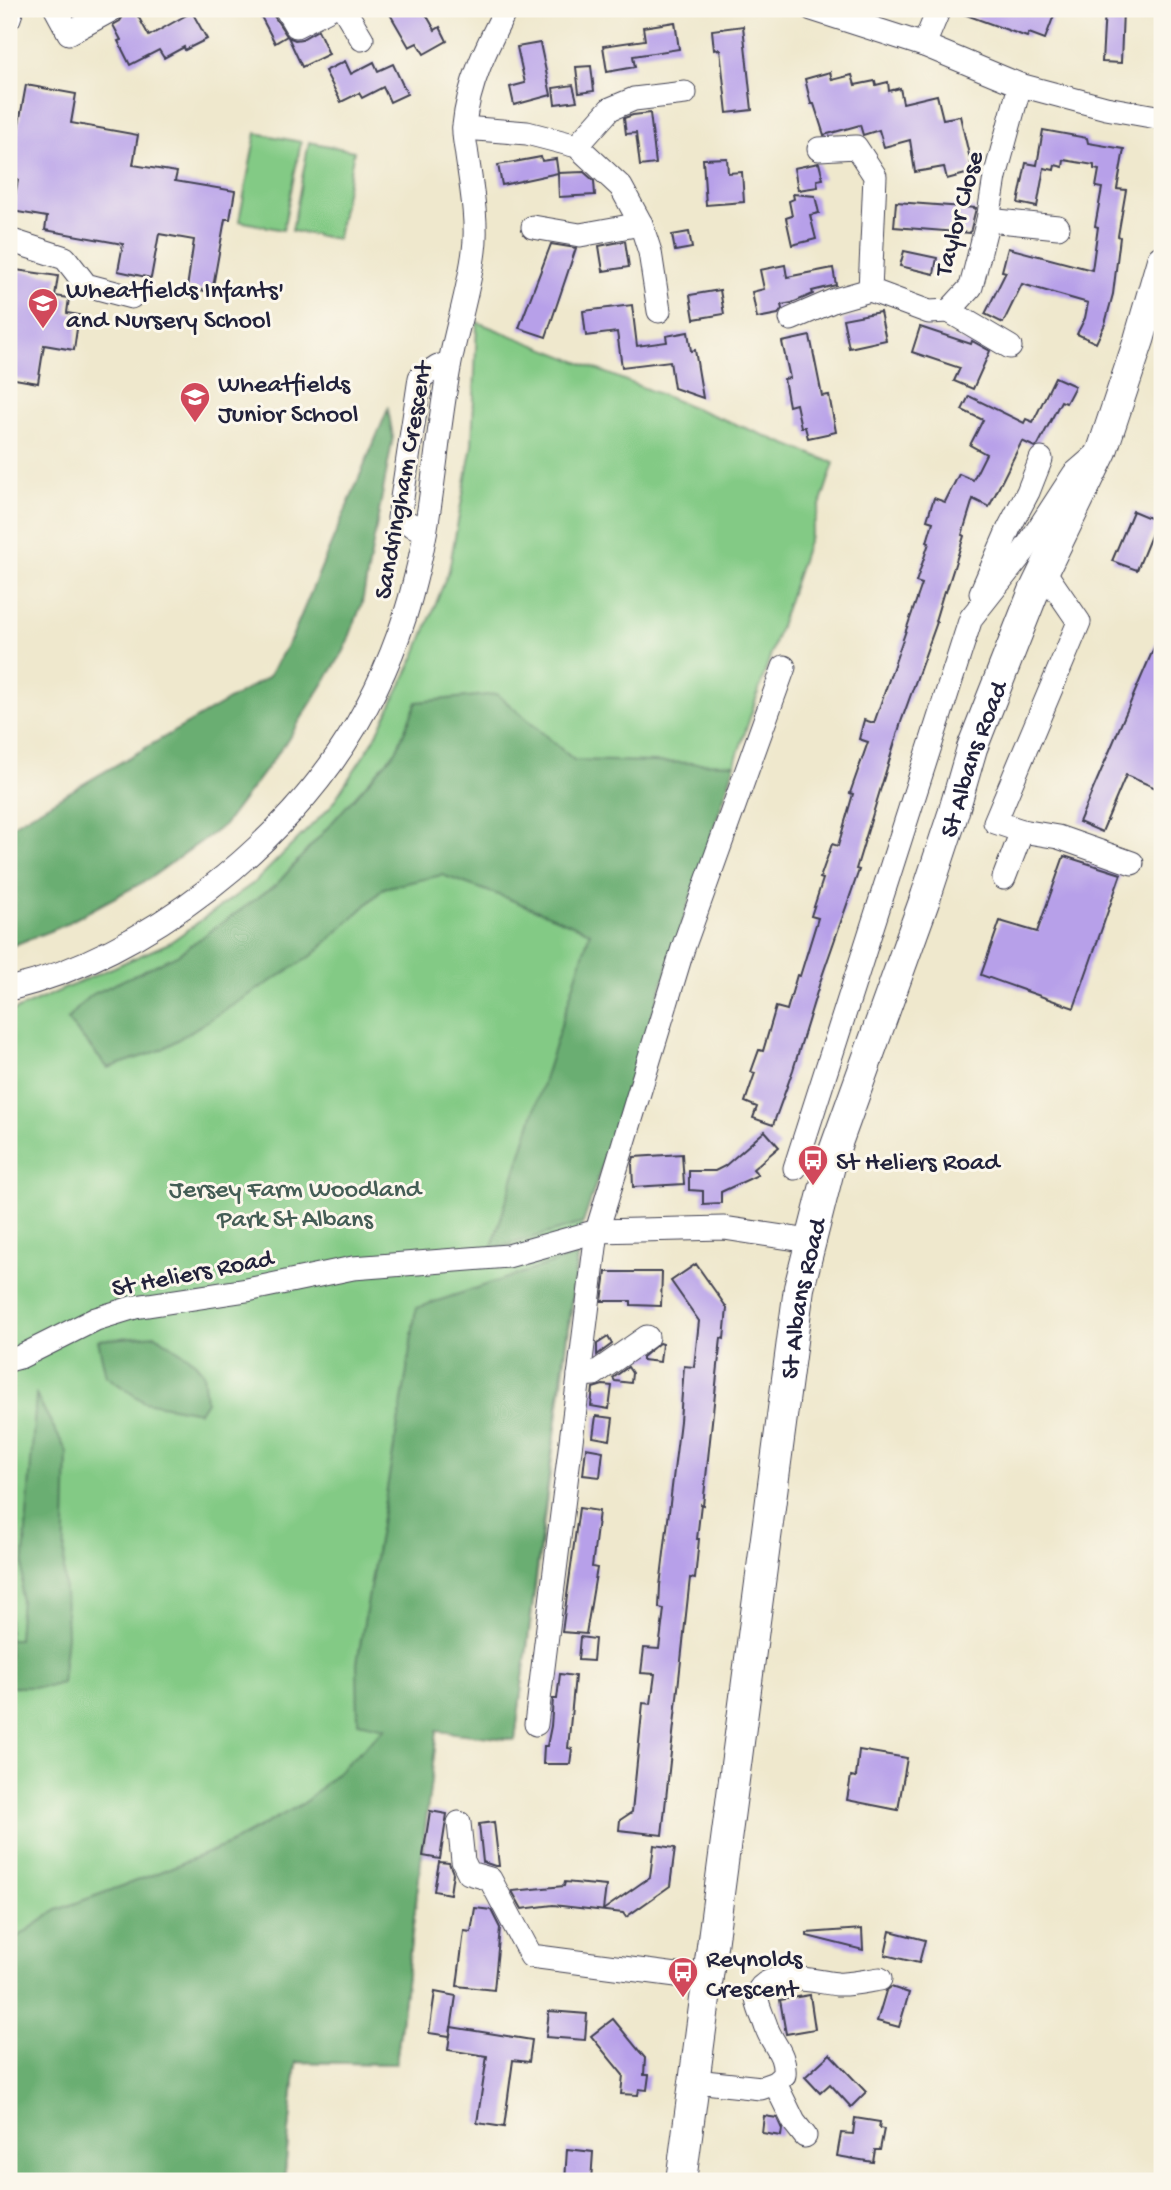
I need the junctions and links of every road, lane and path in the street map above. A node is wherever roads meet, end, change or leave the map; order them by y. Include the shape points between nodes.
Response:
1 (12, 9) edge
2 (56, 9) edge
3 (113, 9) edge
4 (286, 9) edge
5 (506, 9) edge
6 (812, 9) edge
7 (939, 9) edge
8 (346, 10) edge
9 (9, 18) edge
10 (362, 39) dead end
11 (924, 45) junction
12 (1020, 85) junction
13 (685, 93) dead end
14 (1162, 118) edge
15 (464, 128) junction
16 (577, 146) junction
17 (819, 149) dead end
18 (988, 220) junction
19 (641, 224) junction
20 (1058, 227) dead end
21 (533, 228) dead end
22 (9, 240) edge
23 (1162, 265) edge
24 (870, 290) junction
25 (131, 297) dead end
26 (659, 311) dead end
27 (948, 311) junction
28 (791, 319) dead end
29 (1010, 346) dead end
30 (1102, 451) junction
31 (1041, 459) dead end
32 (1044, 571) junction
33 (971, 618) junction
34 (784, 667) dead end
35 (1022, 831) junction
36 (1132, 863) dead end
37 (1004, 878) dead end
38 (9, 989) edge
39 (795, 1168) dead end
40 (597, 1231) junction
41 (810, 1241) junction
42 (647, 1337) dead end
43 (9, 1360) edge
44 (579, 1375) junction
45 (536, 1724) dead end
46 (459, 1823) dead end
47 (708, 1979) junction
48 (880, 1979) dead end
49 (695, 2081) junction
50 (775, 2083) junction
51 (805, 2136) dead end
52 (681, 2181) edge

1 - 9 street
2 - 3 street via 69,33
4 - 8 street via 296,26
5 - 15 street, Sandringham Crescent via 475,73
6 - 11 street
7 - 11 street
8 - 10 street
11 - 12 street
12 - 14 street
12 - 18 street, Taylor Close
13 - 16 street via 634,99 610,109
15 - 16 street via 527,133
15 - 38 street, Sandringham Crescent via 475,248 449,366 415,580 392,654 373,695 307,793 266,840 211,886 138,935 72,967
16 - 19 street via 621,187
17 - 24 street via 856,147 875,176
18 - 20 street
18 - 27 street, Taylor Close via 971,287
19 - 21 street via 580,234
19 - 26 street
22 - 25 street via 65,258 86,285
23 - 30 main road, St Albans Road
24 - 27 street, Taylor Close via 929,312
24 - 28 street
27 - 29 street
30 - 32 main road, St Albans Road
30 - 33 street via 1074,474 1024,551
31 - 33 street
32 - 35 street via 1079,622 995,822
32 - 41 main road, St Albans Road via 972,748 926,896 833,1154
33 - 39 street
34 - 40 street via 683,948
35 - 36 street via 1059,838
35 - 37 street
40 - 41 street, St Heliers Road via 724,1227
40 - 43 street, St Heliers Road via 508,1256 353,1268 135,1307 96,1319
40 - 44 street
41 - 47 main road, St Albans Road via 799,1288
42 - 44 street via 594,1374
44 - 45 street
46 - 47 street via 463,1861 469,1873 489,1879 531,1956
47 - 49 main road, St Albans Road
48 - 50 street via 839,1984 788,1978 768,1982 760,1989 757,1997 768,2032 785,2064 784,2075
49 - 50 street via 761,2088
49 - 52 main road, St Albans Road
50 - 51 street

